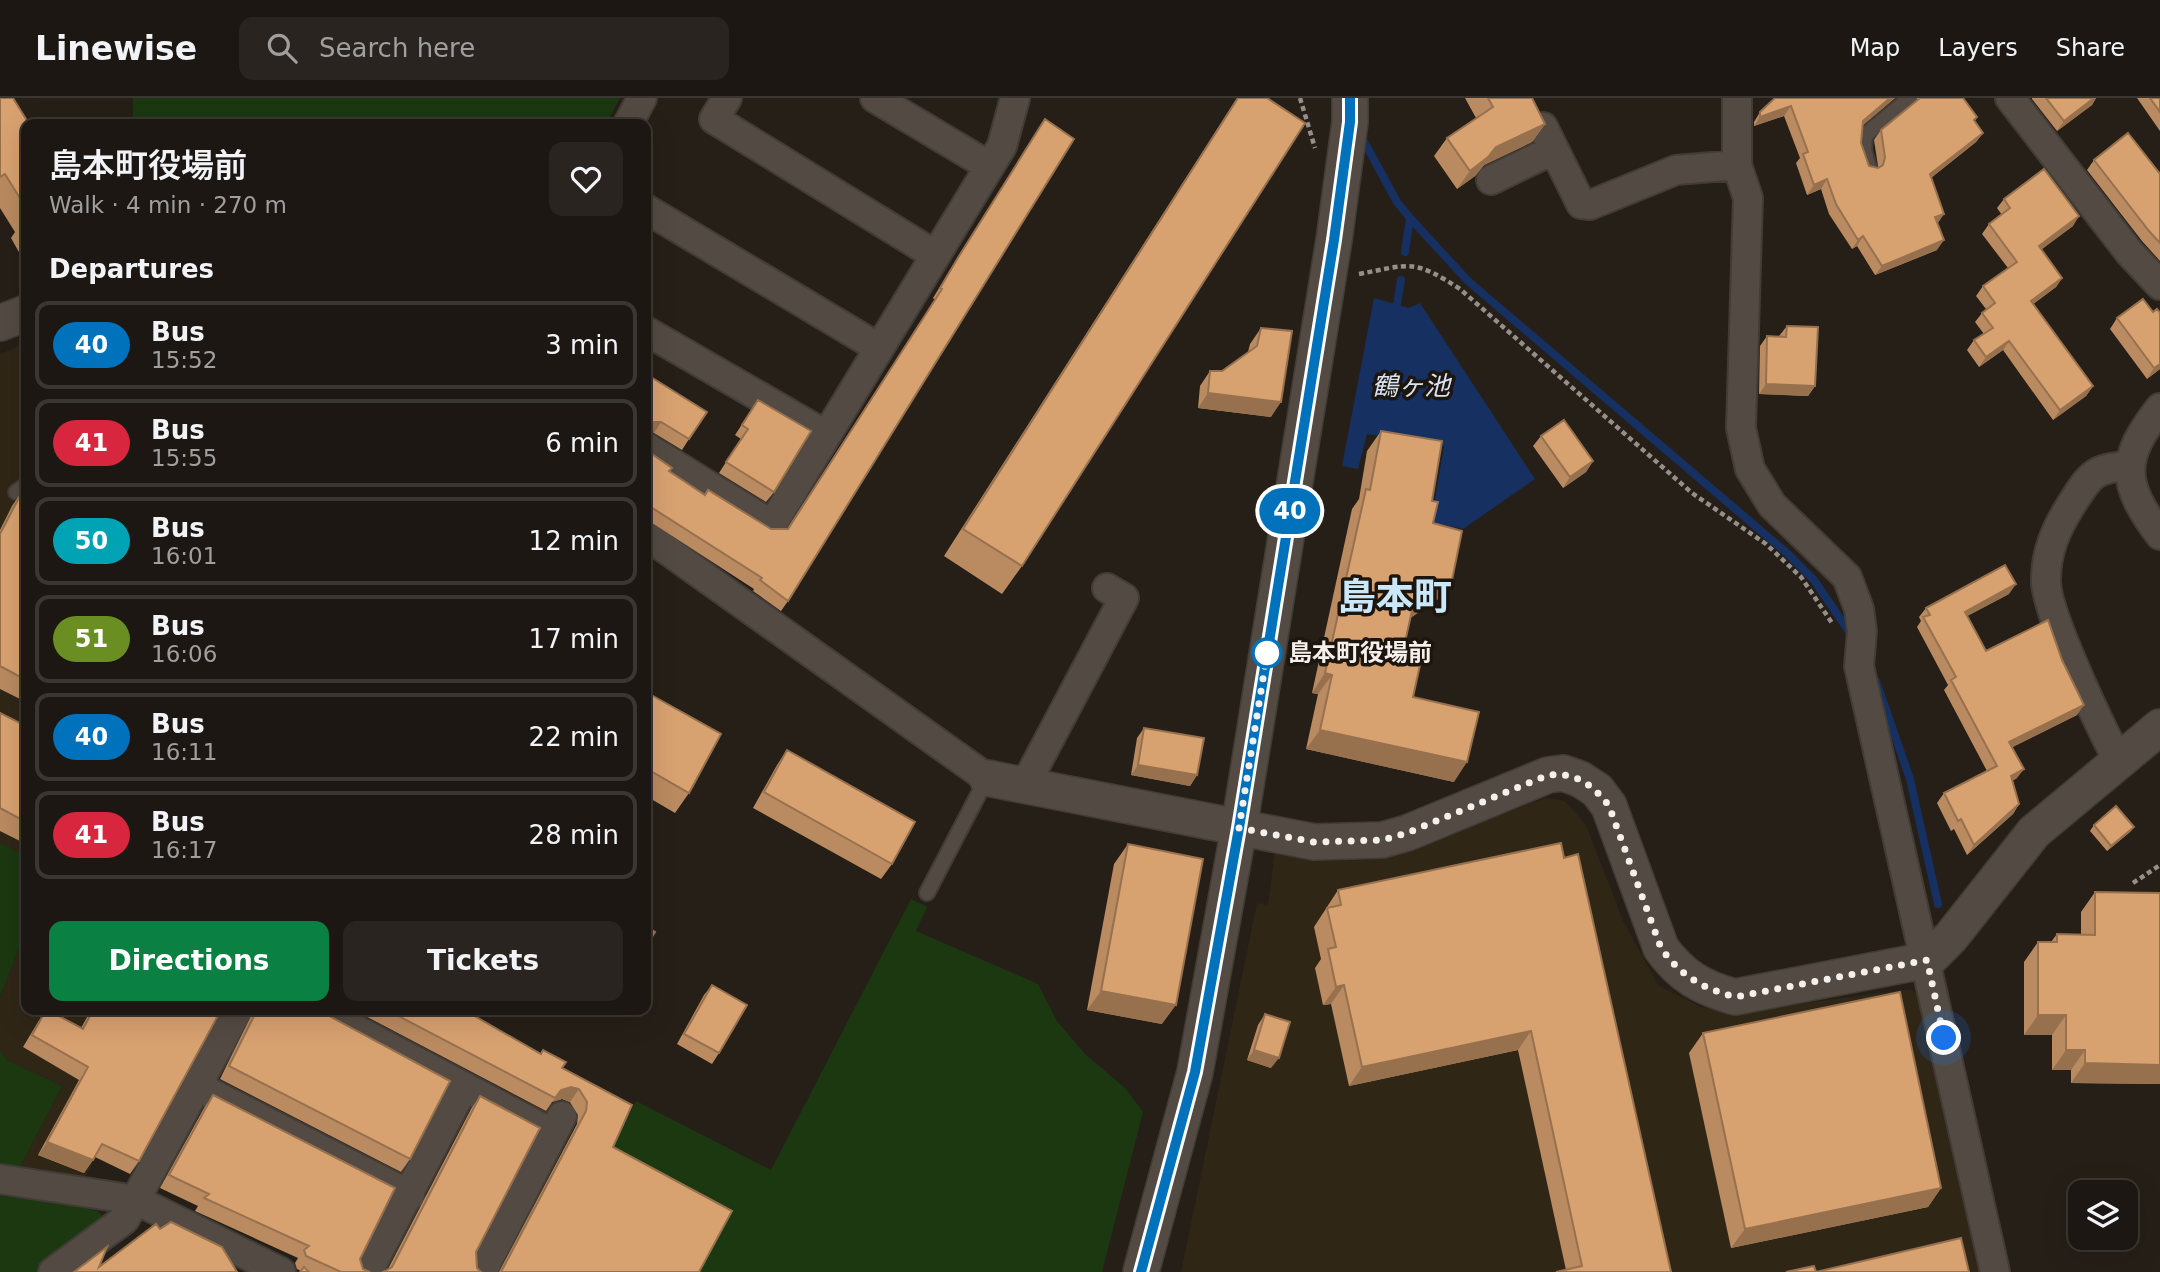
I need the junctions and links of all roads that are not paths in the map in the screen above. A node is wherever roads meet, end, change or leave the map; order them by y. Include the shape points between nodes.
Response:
1 (642, 98) edge
2 (727, 98) edge
3 (1015, 98) edge
4 (1350, 98) edge
5 (1737, 98) edge
6 (1910, 98) edge
7 (2010, 98) edge
8 (886, 101) edge
9 (631, 119) edge
10 (1737, 165) junction
11 (989, 166) junction
12 (1869, 168) edge
13 (1491, 180) edge
14 (651, 212) edge
15 (935, 255) junction
16 (2160, 285) edge
17 (21, 315) edge
18 (0, 323) edge
19 (651, 334) edge
20 (879, 348) junction
21 (2160, 408) edge
22 (826, 435) junction
23 (651, 450) edge
24 (2129, 467) junction
25 (2160, 535) edge
26 (651, 539) edge
27 (1125, 598) dead end
28 (2160, 727) edge
29 (2118, 760) junction
30 (987, 778) junction
31 (1024, 786) junction
32 (1239, 828) junction
33 (927, 893) dead end
34 (1927, 960) junction
35 (235, 1015) edge
36 (328, 1015) edge
37 (197, 1086) junction
38 (463, 1088) junction
39 (0, 1180) edge
40 (410, 1195) junction
41 (136, 1200) junction
42 (267, 1269) edge
43 (53, 1272) edge
44 (368, 1272) edge
45 (482, 1272) edge
46 (1141, 1272) edge
47 (1995, 1272) edge

1 - 9 street
2 - 15 street via 714,119
3 - 11 street via 1002,146
4 - 32 street via 1334,240
5 - 10 street
6 - 12 lane via 1865,135
7 - 16 street via 2129,252
8 - 11 street
10 - 13 street via 1676,170 1590,205 1581,204 1548,138
10 - 34 street via 1748,198 1741,428 1750,469 1772,505 1847,577 1859,609 1860,651
11 - 15 street
14 - 20 street
15 - 20 street
17 - 18 street
19 - 22 street
20 - 22 street
21 - 24 street via 2138,437
22 - 23 street via 772,525
24 - 25 street via 2134,495
24 - 29 street via 2105,468 2090,476 2048,550 2045,583 2054,615
26 - 30 street
27 - 31 street
28 - 29 street
29 - 34 street via 2034,832 1951,937
30 - 31 street
30 - 33 lane
31 - 32 street
32 - 34 street via 1314,842 1382,840 1563,773 1597,790 1609,806 1661,948 1675,967 1704,989 1735,997
32 - 46 street via 1195,1072
34 - 47 street
35 - 37 street
36 - 38 street
37 - 40 street
37 - 41 street
38 - 40 street
38 - 45 street via 557,1125
39 - 41 street
40 - 44 street
41 - 42 street
41 - 43 street via 125,1219

